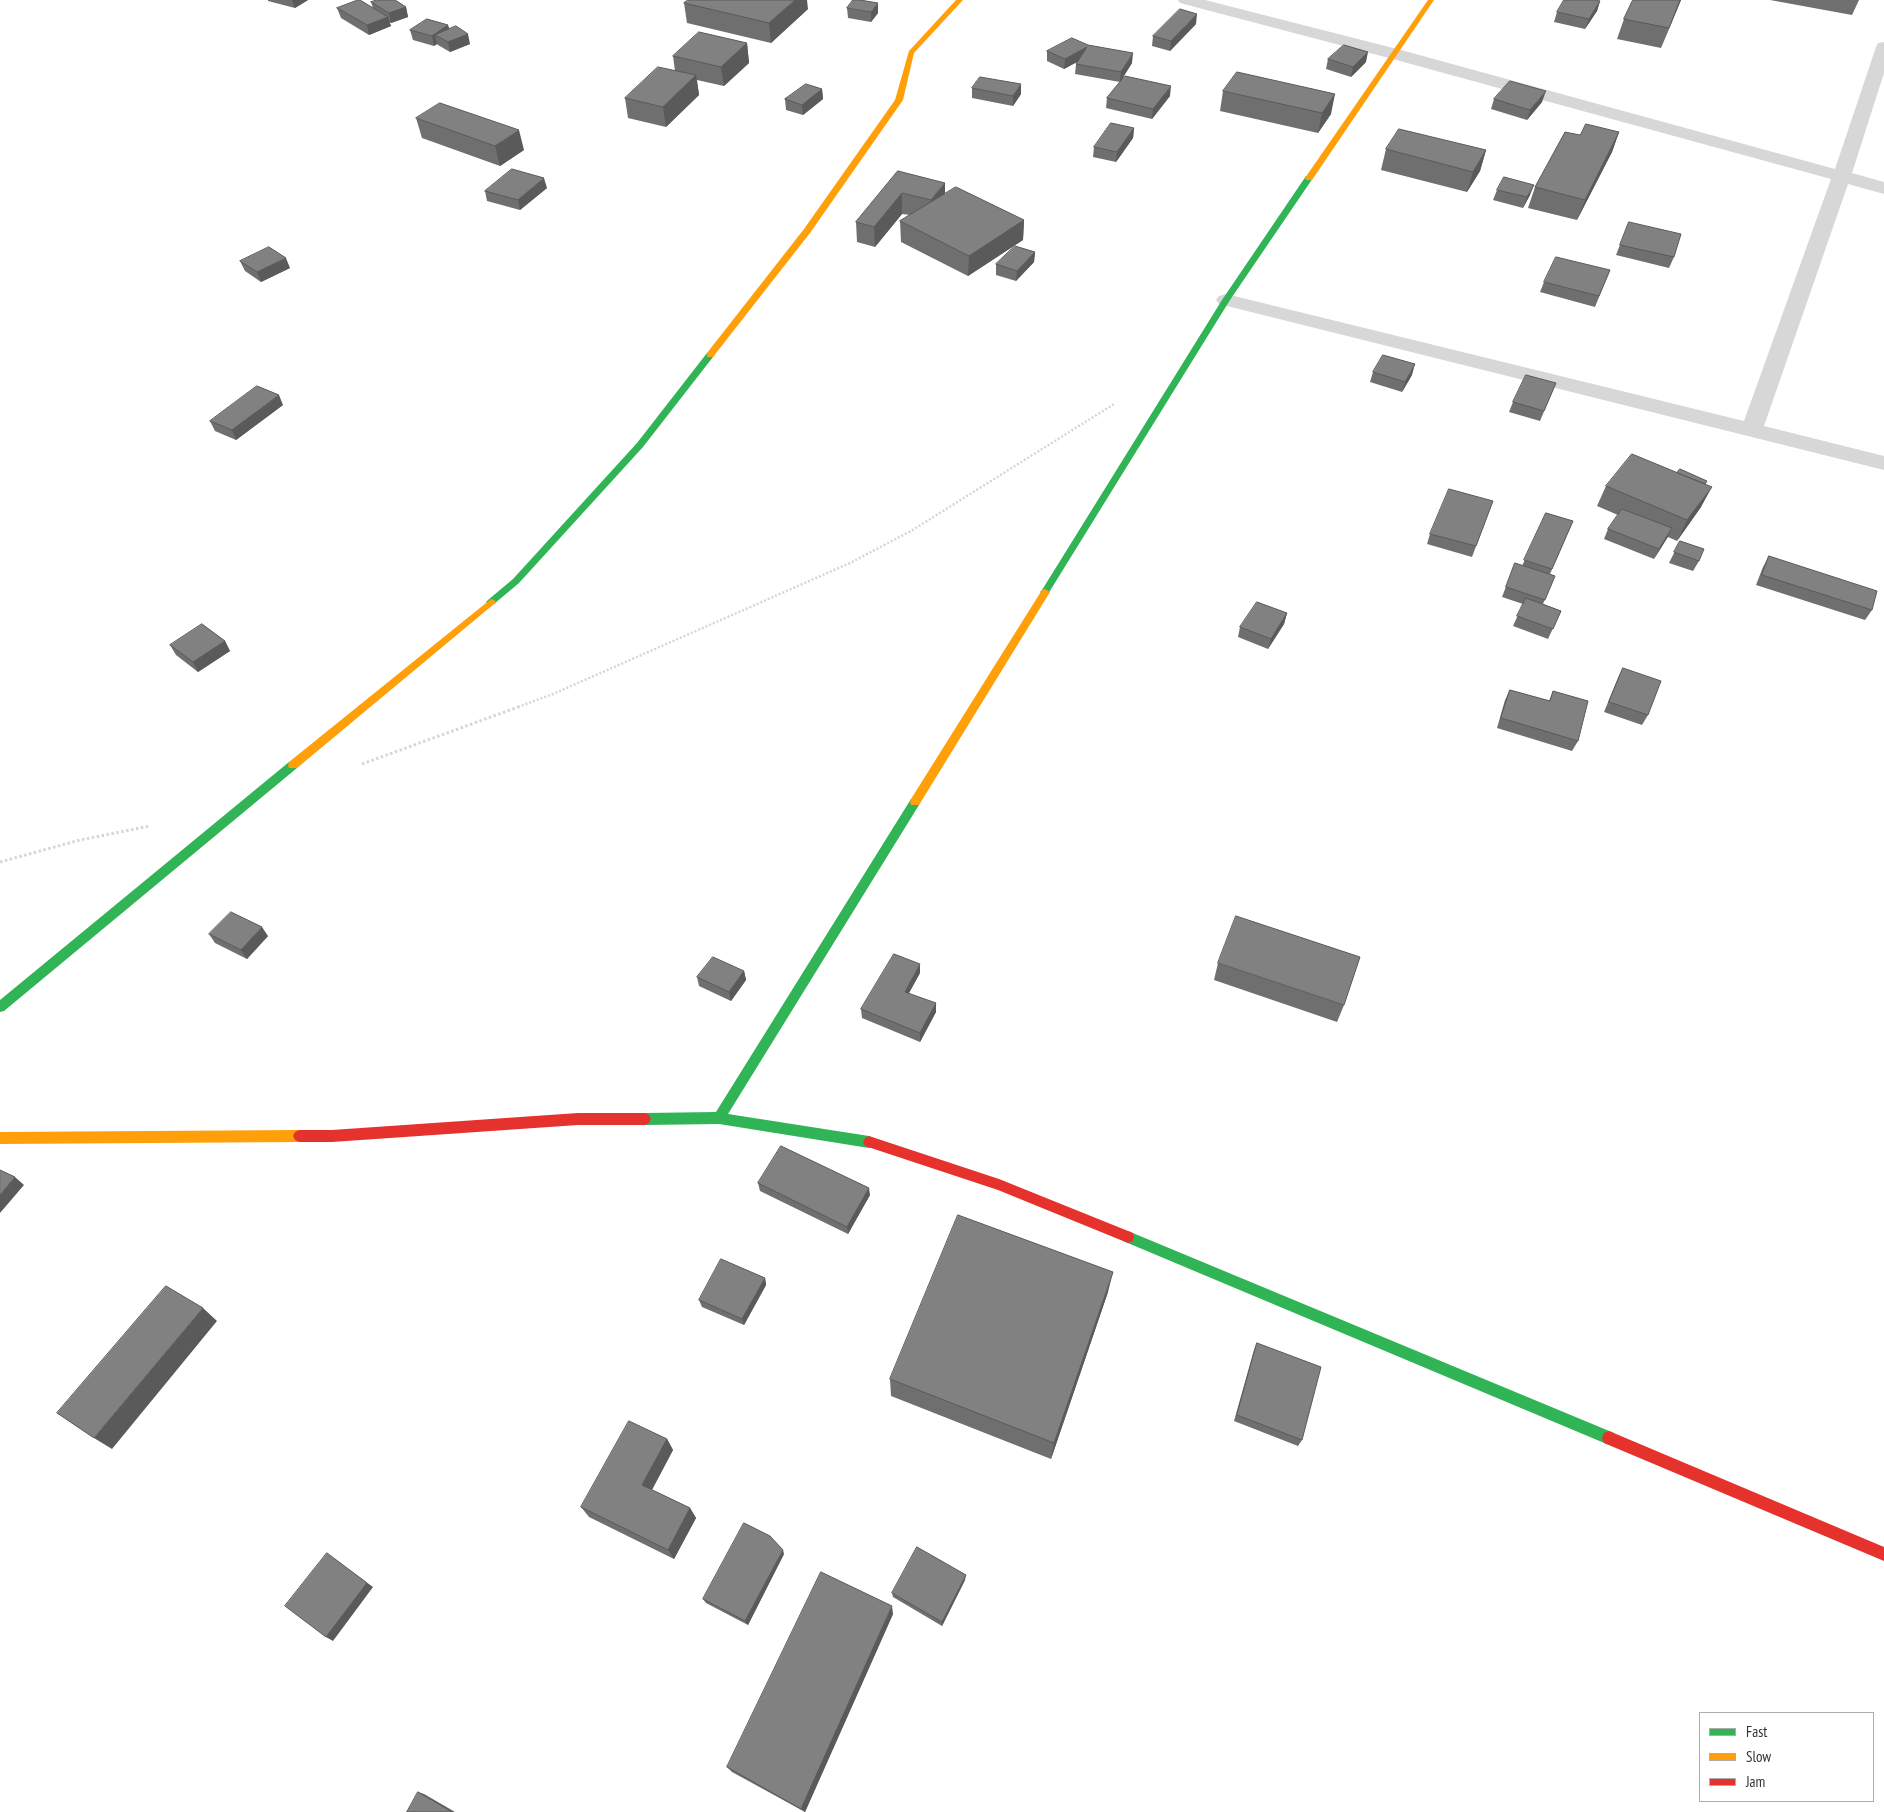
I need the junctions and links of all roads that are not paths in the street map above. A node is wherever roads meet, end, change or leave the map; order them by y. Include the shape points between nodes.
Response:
1 (960, 0) edge
2 (1186, 0) edge
3 (1431, 0) edge
4 (1884, 47) edge
5 (1394, 54) junction
6 (1841, 178) junction
7 (1884, 188) edge
8 (1226, 300) junction
9 (1752, 429) junction
10 (1884, 463) edge
11 (0, 1007) edge
12 (720, 1118) junction
13 (0, 1138) edge
14 (1884, 1554) edge

1 - 11 street via 912,52 899,100 807,231 640,445 516,581
2 - 5 street
3 - 5 street
4 - 6 street
5 - 6 street
5 - 8 street
6 - 7 street
6 - 9 street
8 - 9 street
8 - 12 street
9 - 10 street
12 - 13 street via 578,1120 332,1136
12 - 14 street via 872,1143 999,1185

